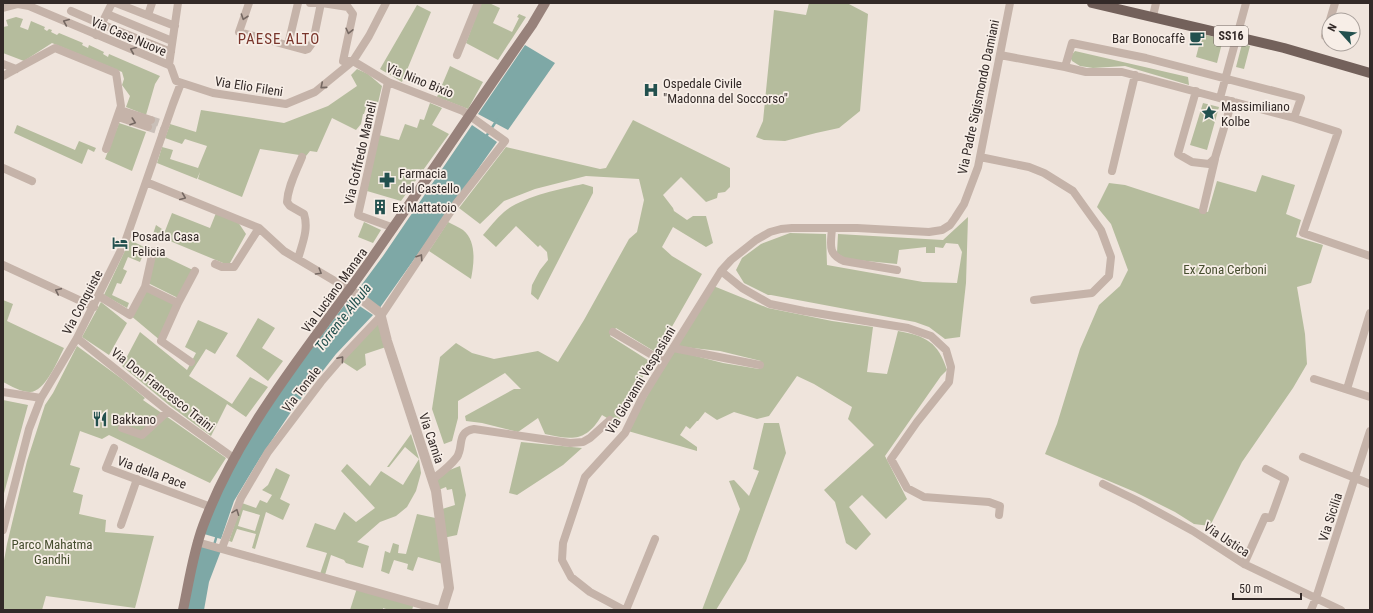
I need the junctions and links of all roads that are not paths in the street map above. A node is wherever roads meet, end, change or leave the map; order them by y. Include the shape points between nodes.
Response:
1 (117, 3) edge
2 (152, 3) edge
3 (178, 3) edge
4 (249, 3) edge
5 (298, 3) edge
6 (310, 3) edge
7 (321, 3) edge
8 (386, 3) edge
9 (478, 3) edge
10 (545, 3) edge
11 (1010, 3) edge
12 (1092, 3) edge
13 (1156, 3) edge
14 (1246, 3) edge
15 (38, 6) edge
16 (3, 8) edge
17 (72, 11) dead end
18 (107, 14) junction
19 (148, 16) junction
20 (1153, 16) junction
21 (101, 24) junction
22 (175, 26) junction
23 (96, 35) junction
24 (1236, 37) junction
25 (172, 41) junction
26 (288, 46) junction
27 (171, 52) junction
28 (457, 55) dead end
29 (1000, 55) junction
30 (353, 61) junction
31 (3, 64) edge
32 (168, 65) junction
33 (1065, 67) junction
34 (16, 69) junction
35 (1370, 72) edge
36 (1135, 75) junction
37 (3, 76) edge
38 (1226, 78) junction
39 (388, 82) junction
40 (181, 83) junction
41 (1196, 91) junction
42 (1220, 98) junction
43 (1232, 101) junction
44 (119, 113) junction
45 (1294, 118) junction
46 (474, 119) junction
47 (149, 124) tunnel mouth
48 (502, 139) joint
49 (106, 149) dead end
50 (302, 157) dead end
51 (980, 157) junction
52 (1215, 158) junction
53 (3, 168) edge
54 (1112, 171) dead end
55 (32, 181) dead end
56 (146, 182) junction
57 (1203, 210) dead end
58 (259, 228) junction
59 (394, 228) junction
60 (832, 228) junction
61 (153, 251) dead end
62 (1370, 256) edge
63 (298, 260) junction
64 (215, 264) dead end
65 (3, 265) edge
66 (897, 270) dead end
67 (195, 271) dead end
68 (721, 271) junction
69 (145, 287) junction
70 (353, 293) junction
71 (99, 296) junction
72 (1034, 300) dead end
73 (178, 303) junction
74 (94, 307) junction
75 (1370, 313) edge
76 (380, 314) junction
77 (613, 332) dead end
78 (77, 338) junction
79 (673, 348) junction
80 (191, 362) dead end
81 (664, 362) junction
82 (760, 365) dead end
83 (1314, 379) dead end
84 (1347, 389) junction
85 (3, 392) edge
86 (1370, 397) edge
87 (41, 398) junction
88 (168, 411) junction
89 (610, 420) dead end
90 (122, 428) dead end
91 (1370, 431) edge
92 (114, 448) dead end
93 (1303, 457) dead end
94 (235, 459) junction
95 (1266, 469) dead end
96 (1355, 478) junction
97 (137, 479) junction
98 (433, 479) junction
99 (1103, 484) dead end
100 (1370, 484) edge
101 (211, 506) junction
102 (999, 515) dead end
103 (121, 525) dead end
104 (3, 530) edge
105 (655, 539) dead end
106 (200, 543) junction
107 (222, 548) junction
108 (1244, 564) junction
109 (1316, 598) junction
110 (183, 610) edge
111 (441, 610) edge
112 (625, 610) edge
113 (1311, 610) edge
114 (1341, 610) edge

1 - 18 street
1 - 19 street
2 - 19 street
3 - 22 street
4 -> 26 street via 239,32
5 - 26 street
6 - 7 street
7 - 26 street via 313,42 308,49
7 -> 30 street via 348,7 354,14 343,61
8 - 30 street, Via Elio Fileni
9 - 28 street
10 - 46 main road, Via Luciano Manara
11 - 29 street, Via Padre Sigismondo Damiani
12 - 20 main road, SS16
13 - 20 street
14 - 24 street
15 - 16 street, Via Case Nuove via 18,4
23 -> 15 street, Via Case Nuove
17 - 21 street
18 - 21 street
18 - 25 street
19 - 22 street
20 - 24 main road, SS16
21 - 23 street
21 - 27 street
22 - 25 street
32 -> 23 street, Via Case Nuove
24 - 35 main road, SS16
24 - 38 street
25 - 27 street
27 - 32 street
29 - 33 street
29 - 51 street, Via Padre Sigismondo Damiani
30 - 39 street, Via Nino Bixio
30 -> 40 street, Via Elio Fileni via 315,92 286,104 213,93
31 - 34 street
32 - 40 street via 176,81
33 - 36 street via 1086,72 1122,72
33 - 38 street via 1072,43
34 - 37 street
34 - 44 street via 55,48 116,74 121,106
36 - 41 street
36 - 54 street
38 - 42 street
38 - 45 street via 1301,98
39 - 46 street, Via Nino Bixio via 455,107
39 - 59 street, Via Goffredo Mameli via 358,215
40 - 56 street, Via Conquiste
41 - 42 street
41 - 52 street via 1178,154 1192,162 1209,164
42 - 43 street
43 - 45 street
43 - 52 street
44 - 47 street
44 - 49 street
45 - 62 street via 1338,132 1304,233
46 - 48 street, Via Nino Bixio
46 - 59 main road, Via Luciano Manara
76 -> 48 street, Via Tonale
50 - 63 street via 291,183 287,202 304,214 306,222
51 - 60 street, Via Padre Sigismondo Damiani via 964,204 952,222 942,230 929,232
51 - 72 street via 1029,167 1044,173 1073,191 1101,230 1111,257 1109,276 1092,293
52 - 57 street
53 - 55 street
56 -> 58 street
56 - 71 street, Via Conquiste via 125,242
58 - 63 street
58 - 64 street via 234,267
59 - 70 main road, Via Luciano Manara
60 - 66 street via 831,249 837,258
60 - 68 street, Via Padre Sigismondo Damiani via 788,228 770,232 753,242
61 - 69 street
63 -> 70 street
74 -> 65 street
67 - 73 street
68 - 79 street, Via Giovanni Vespasiani
68 - 102 street via 738,285 770,304 908,328 931,336 946,350 950,367 949,382 891,459 907,488 918,494 924,497 989,502 1000,506
69 - 71 street via 130,316
69 - 73 street
70 - 76 street
70 - 94 main road, Via Luciano Manara via 266,406
71 - 74 street, Via Conquiste
73 - 80 street via 161,341
74 - 78 street, Via Conquiste
75 - 84 street
76 - 98 street, Via Carnia
107 -> 76 street, Via Tonale via 241,498 268,452 322,382
77 - 81 street
78 - 87 street, Via Conquiste
78 - 88 street, Via Don Francesco Traini
79 - 81 street, Via Giovanni Vespasiani
79 - 82 street
81 - 112 street, Via Giovanni Vespasiani via 643,396 625,433 585,477 563,543 562,560 571,577 590,592
83 - 84 street
84 - 86 street
85 - 87 street
87 - 104 street, Via Conquiste via 29,429
88 - 90 street via 142,435
88 - 94 street, Via Don Francesco Traini
89 - 98 street via 590,438 583,442 570,443 470,430 464,433 457,456
91 - 96 street, Via Sicilia
92 - 97 street, Via della Pace via 106,468
93 - 96 street
94 - 101 main road, Via Luciano Manara
95 - 108 street via 1285,479 1271,518 1265,517
96 - 100 street
96 - 109 street, Via Sicilia
97 - 101 street, Via della Pace
97 - 103 street
98 - 111 street, Via Carnia via 449,588
99 - 108 street, Via Ustica via 1193,531
101 - 106 main road, Via Luciano Manara
105 - 112 street
106 - 107 street
106 - 110 main road, Via Luciano Manara
107 - 111 street
108 - 109 street, Via Ustica
109 - 113 street, Via Sicilia
109 - 114 street, Via Ustica

